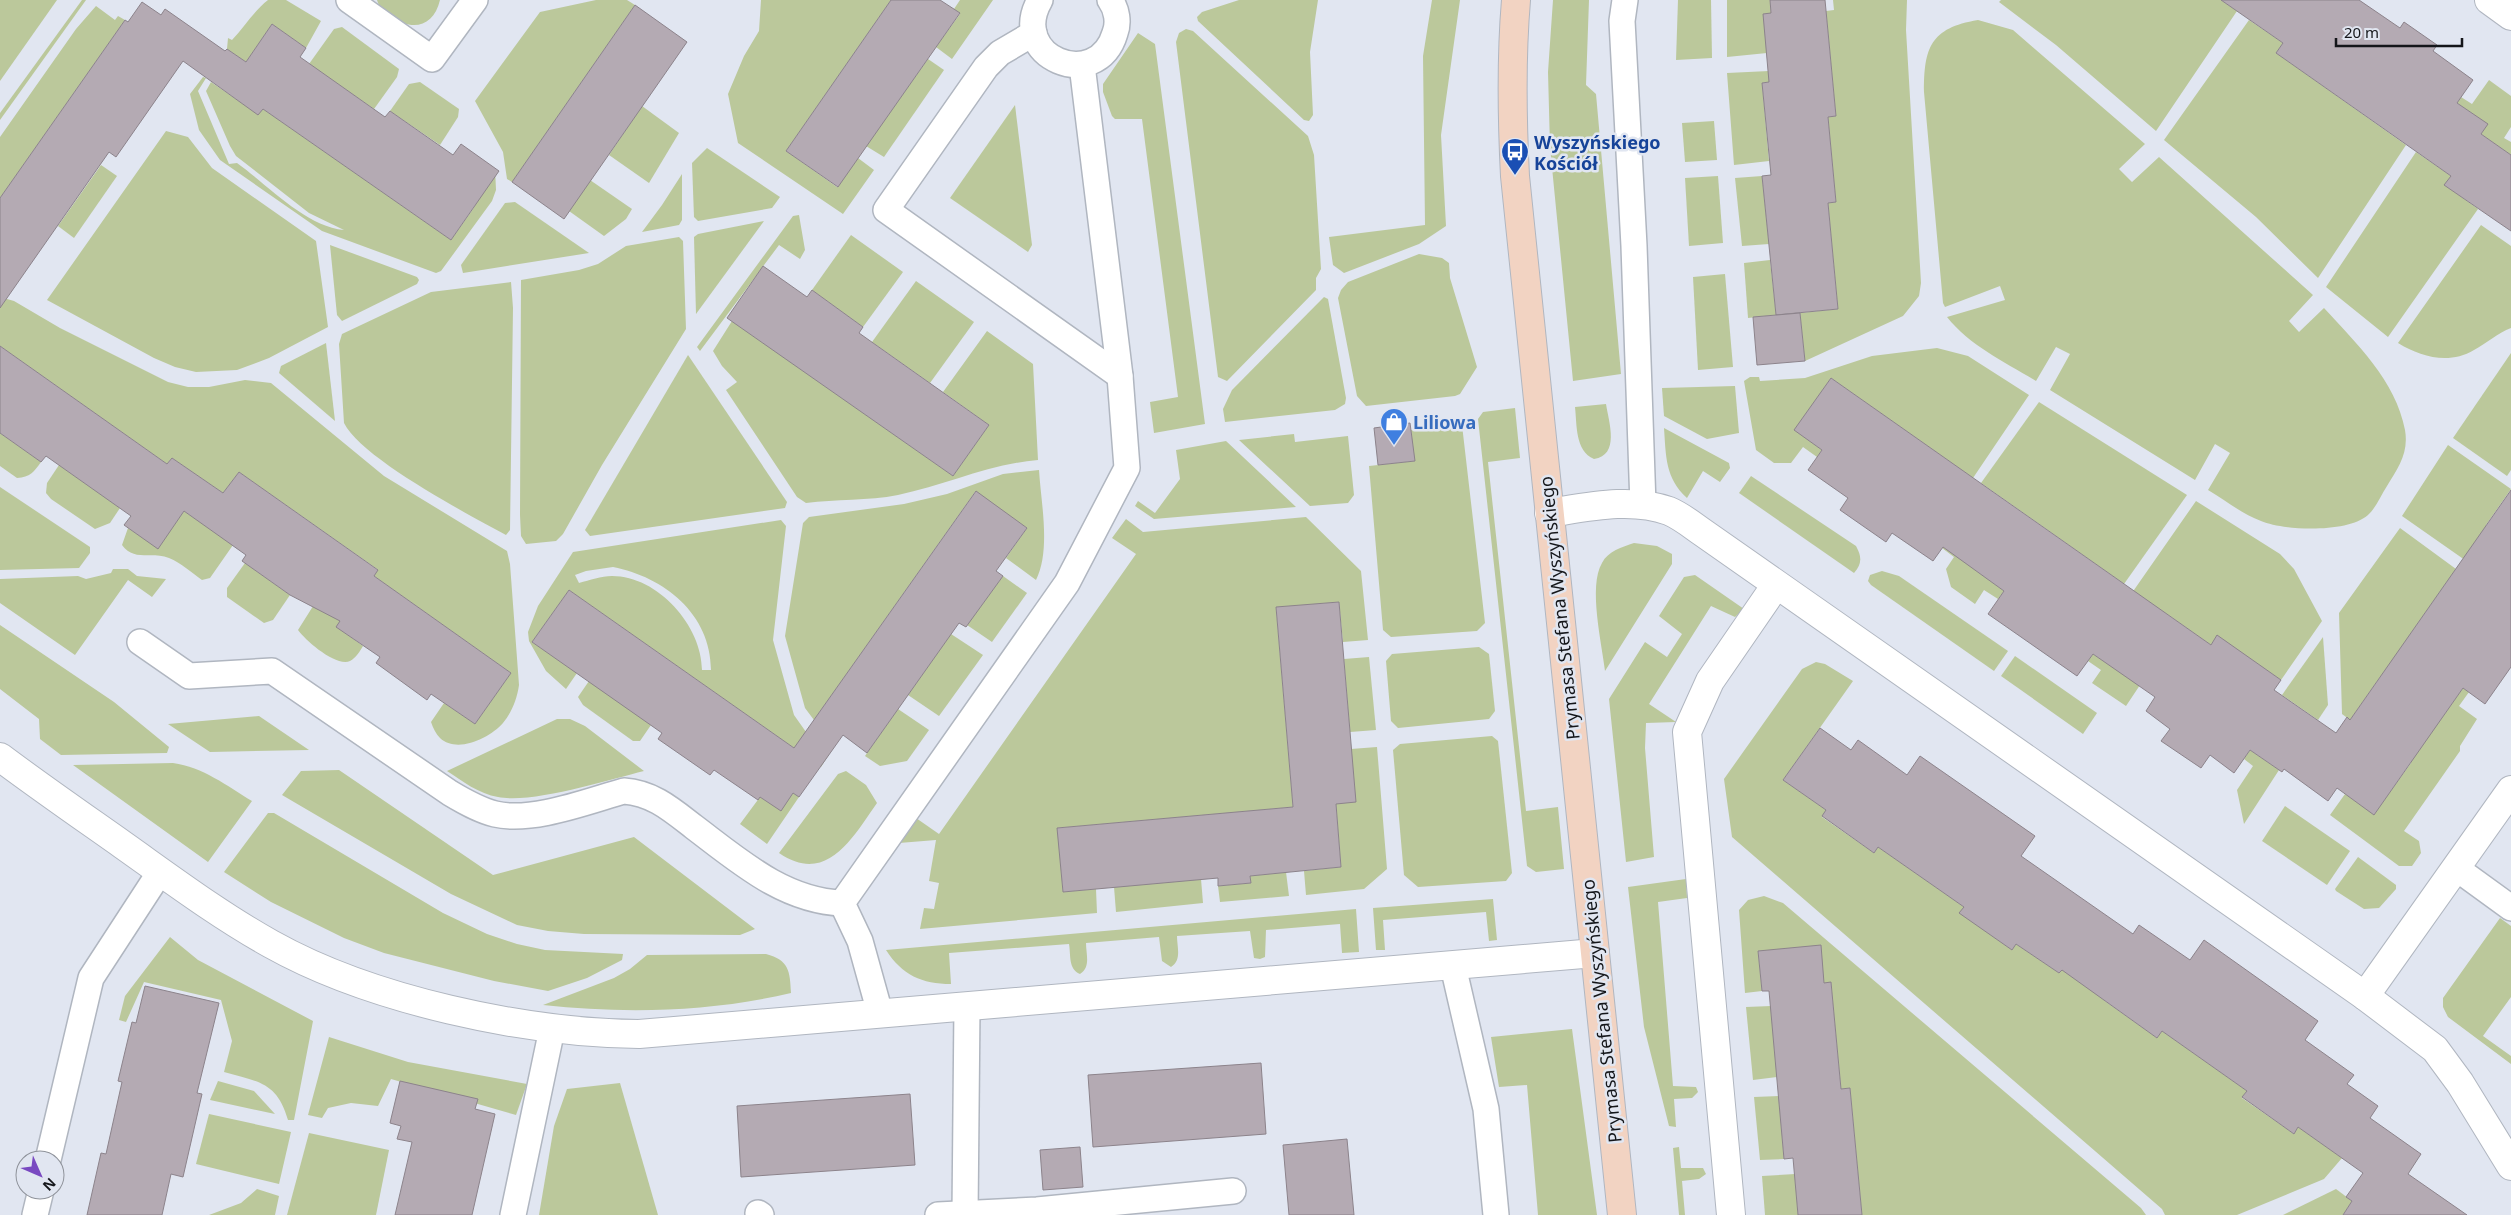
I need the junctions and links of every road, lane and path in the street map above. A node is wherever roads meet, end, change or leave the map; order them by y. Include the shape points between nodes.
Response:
1 (348, 0) edge
2 (476, 0) edge
3 (1040, 0) edge
4 (1110, 0) edge
5 (1516, 0) edge
6 (1625, 0) edge
7 (2489, 0) edge
8 (2511, 16) edge
9 (1034, 33) junction
10 (1082, 65) junction
11 (1120, 376) junction
12 (1643, 505) junction
13 (1549, 513) junction
14 (1776, 585) junction
15 (140, 642) dead end
16 (0, 757) edge
17 (2511, 790) edge
18 (2456, 868) junction
19 (160, 872) junction
20 (842, 903) junction
21 (2511, 908) edge
22 (1595, 953) junction
23 (1452, 966) junction
24 (2365, 996) junction
25 (968, 1006) junction
26 (880, 1013) junction
27 (552, 1029) junction
28 (50, 1150) edge
29 (2511, 1166) edge
30 (1233, 1191) dead end
31 (39, 1200) edge
32 (1142, 1207) edge
33 (965, 1214) edge
34 (35, 1215) edge
35 (513, 1215) edge
36 (938, 1215) edge
37 (1496, 1215) edge
38 (1622, 1215) edge
39 (1731, 1215) edge

1 - 2 lane via 432,59
3 - 9 lane via 1032,19
4 - 10 lane via 1117,28 1113,41 1105,52
5 - 13 street, Prymasa Stefana Wyszyńskiego via 1511,103 1515,176
6 - 12 lane via 1622,21
7 - 8 street
9 - 10 lane via 1038,44 1052,58
9 - 11 lane via 1000,53 986,67 886,210
10 - 11 lane
11 - 20 lane via 1127,468 1067,583
12 - 13 street via 1603,504
12 - 14 street via 1670,512
13 - 22 street, Prymasa Stefana Wyszyńskiego
14 - 24 street
14 - 39 street via 1710,681 1687,732
15 - 20 lane via 189,676 272,671 473,806 497,814 524,815 624,791 650,796 752,870 806,898
16 - 19 street
17 - 18 street
18 - 21 lane
18 - 24 street
19 - 27 street via 272,944 319,967 425,1003
19 - 28 lane via 91,978
20 - 26 lane via 860,941
22 - 23 street
22 - 38 street, Prymasa Stefana Wyszyńskiego
23 - 25 street
23 - 37 lane via 1486,1109
24 - 29 street via 2435,1050 2460,1083
25 - 26 street
25 - 33 lane
26 - 27 street via 639,1034 595,1034
27 - 35 lane
30 - 32 lane
31 - 34 lane
32 - 33 lane
33 - 36 lane

